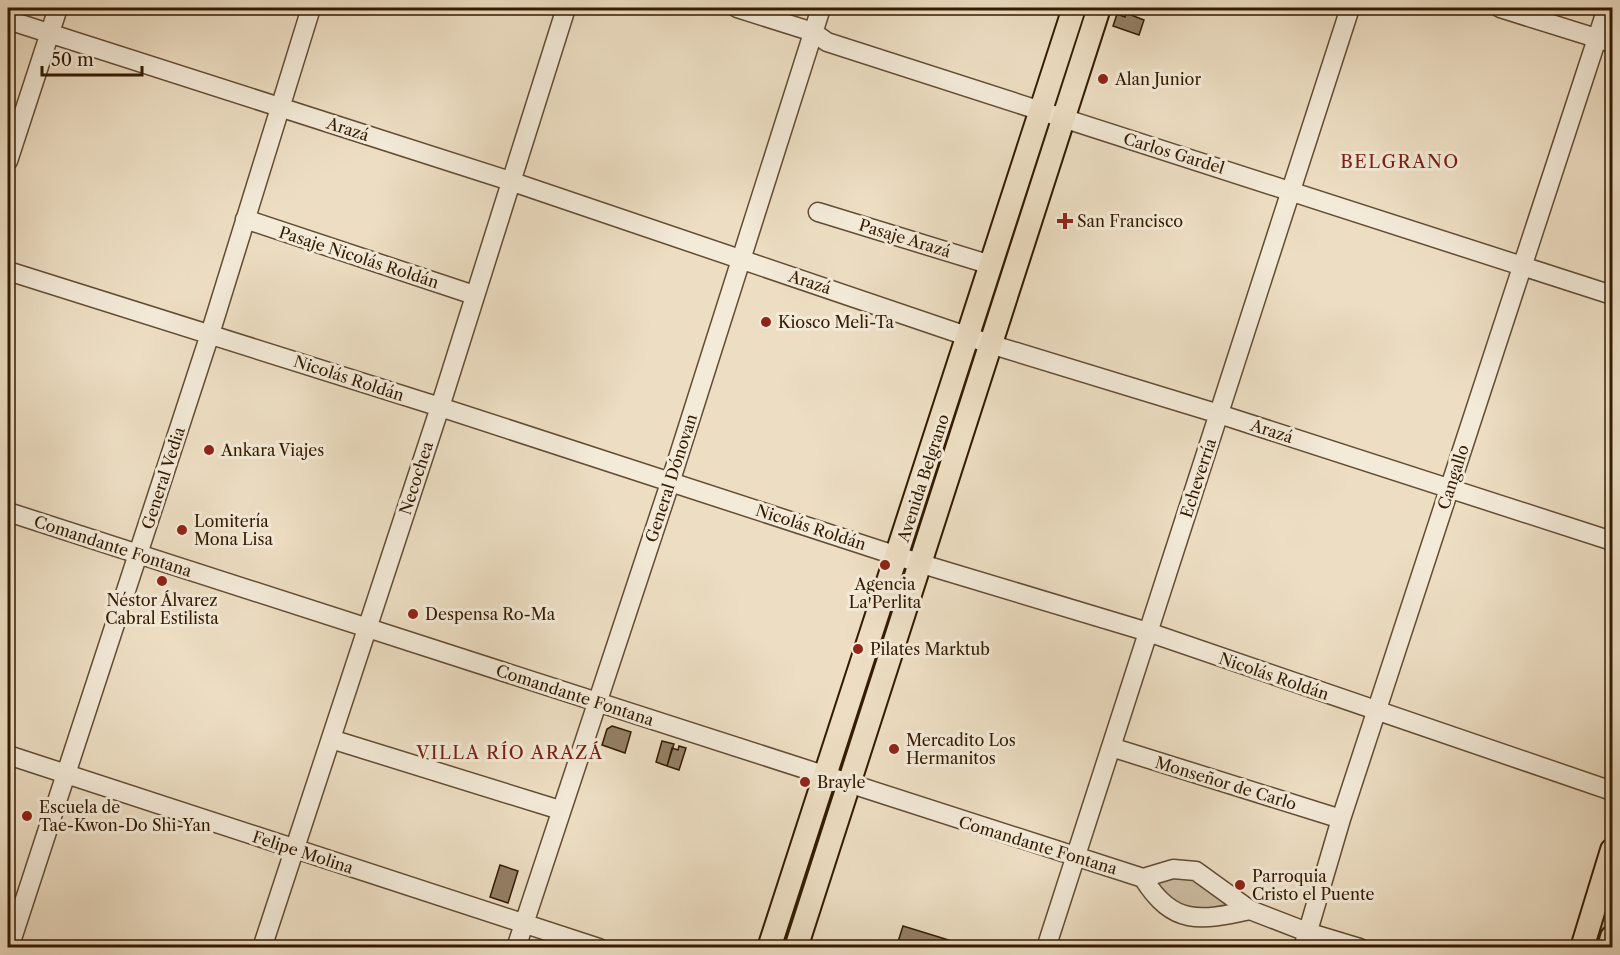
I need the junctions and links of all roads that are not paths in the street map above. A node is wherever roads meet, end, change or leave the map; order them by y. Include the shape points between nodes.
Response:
1 (58, 8) edge
2 (311, 8) edge
3 (566, 8) edge
4 (737, 8) edge
5 (820, 8) edge
6 (1074, 8) edge
7 (1099, 8) edge
8 (1350, 8) edge
9 (1500, 8) edge
10 (1607, 8) edge
11 (8, 20) edge
12 (813, 32) junction
13 (49, 33) junction
14 (1605, 41) edge
15 (282, 108) junction
16 (1041, 109) junction
17 (1064, 118) junction
18 (8, 161) edge
19 (510, 181) junction
20 (1291, 190) junction
21 (818, 212) dead end
22 (245, 219) junction
23 (740, 259) junction
24 (991, 265) junction
25 (1521, 266) junction
26 (8, 271) edge
27 (474, 295) junction
28 (1612, 295) edge
29 (210, 334) junction
30 (968, 335) junction
31 (993, 345) junction
32 (440, 407) junction
33 (1219, 414) junction
34 (670, 483) junction
35 (1449, 488) junction
36 (8, 512) edge
37 (1612, 542) edge
38 (139, 553) junction
39 (898, 555) junction
40 (922, 564) junction
41 (366, 629) junction
42 (1148, 632) junction
43 (596, 702) junction
44 (1376, 712) junction
45 (331, 739) junction
46 (1111, 747) junction
47 (8, 755) edge
48 (66, 773) junction
49 (825, 777) junction
50 (848, 785) junction
51 (1612, 791) edge
52 (560, 810) junction
53 (1341, 819) junction
54 (294, 849) junction
55 (1612, 850) edge
56 (1075, 857) junction
57 (1143, 878) junction
58 (1250, 910) junction
59 (523, 924) junction
60 (1612, 937) edge
61 (1305, 940) edge
62 (9, 948) edge
63 (262, 948) edge
64 (516, 948) edge
65 (600, 948) edge
66 (770, 948) edge
67 (796, 948) edge
68 (1046, 948) edge
69 (1360, 948) edge
70 (1582, 948) edge
71 (1609, 948) edge

1 - 13 street
2 - 15 street, General Vedia
3 - 19 street, Necochea
4 - 12 street, Carlos Gardel
5 - 12 street, General Dónovan
6 - 16 main road, Avenida Belgrano
7 - 17 main road, Avenida Belgrano
8 - 20 street, Echeverría
9 - 14 street
10 - 14 street, Cangallo
11 - 13 street, Arazá
12 - 16 street, Carlos Gardel via 826,42
12 - 23 street, General Dónovan
13 - 15 street, Arazá
13 - 18 street
14 - 25 street, Cangallo
15 - 19 street, Arazá
15 - 22 street, General Vedia
16 - 17 street, Carlos Gardel
16 - 24 main road, Avenida Belgrano
17 - 20 street, Carlos Gardel
17 - 31 main road, Avenida Belgrano
19 - 23 street, Arazá
19 - 27 street, Necochea
20 - 25 street, Carlos Gardel
20 - 33 street, Echeverría
21 - 24 street, Pasaje Arazá
22 - 27 street, Pasaje Nicolás Roldán
22 - 29 street, General Vedia
23 - 30 street, Arazá
23 - 34 street, General Dónovan
24 - 30 main road, Avenida Belgrano
25 - 28 street, Carlos Gardel
25 - 35 street, Cangallo
26 - 29 street, Nicolás Roldán
27 - 32 street, Necochea
29 - 32 street, Nicolás Roldán
29 - 38 street, General Vedia
30 - 31 street, Arazá
30 - 39 main road, Avenida Belgrano
31 - 33 street, Arazá
31 - 40 main road, Avenida Belgrano
32 - 34 street, Nicolás Roldán
32 - 41 street, Necochea
33 - 35 street, Arazá
33 - 42 street, Echeverría
34 - 39 street, Nicolás Roldán
34 - 43 street, General Dónovan
35 - 37 street, Arazá
35 - 44 street, Cangallo
36 - 38 street, Comandante Fontana
38 - 41 street, Comandante Fontana
38 - 48 street, General Vedia
39 - 40 street, Nicolás Roldán
39 - 49 main road, Avenida Belgrano
40 - 42 street, Nicolás Roldán
40 - 50 main road, Avenida Belgrano
41 - 43 street, Comandante Fontana
41 - 45 street, Necochea
42 - 44 street, Nicolás Roldán
42 - 46 street, Echeverría
43 - 49 street, Comandante Fontana
43 - 52 street, General Dónovan
44 - 51 street, Nicolás Roldán
44 - 53 street, Cangallo
45 - 52 street
45 - 54 street, Necochea
46 - 53 street, Monseñor de Carlo
46 - 56 street, Echeverría
47 - 48 street, Felipe Molina
48 - 54 street, Felipe Molina
48 - 62 street, General Vedia
49 - 50 street, Comandante Fontana
49 - 66 main road, Avenida Belgrano
50 - 56 street, Comandante Fontana
50 - 67 main road, Avenida Belgrano
52 - 59 street, General Dónovan
53 - 61 street, Cangallo
54 - 59 street, Felipe Molina
54 - 63 street, Necochea
55 - 70 main road
56 - 57 street, Comandante Fontana
56 - 68 street, Echeverría
57 - 58 street via 1173,869 1196,871
57 - 58 street via 1156,897 1188,918 1214,918
58 - 61 street
59 - 64 street, General Dónovan
59 - 65 street, Felipe Molina
60 - 71 main road
61 - 69 street

